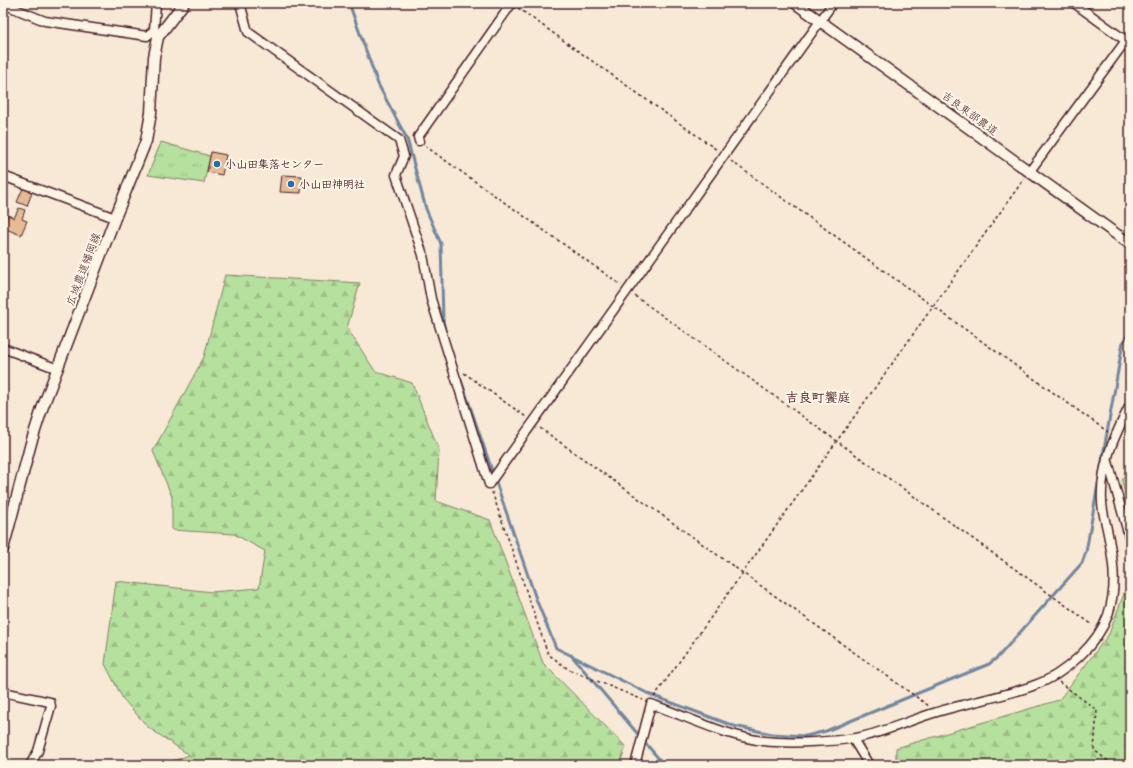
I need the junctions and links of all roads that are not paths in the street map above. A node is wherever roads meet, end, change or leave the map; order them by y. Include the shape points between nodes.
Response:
1 (156, 3) edge
2 (184, 3) edge
3 (240, 3) edge
4 (512, 3) edge
5 (795, 3) edge
6 (833, 3) edge
7 (1074, 3) edge
8 (3, 4) edge
9 (820, 21) junction
10 (156, 34) junction
11 (1129, 40) edge
12 (419, 142) road end
13 (1030, 171) junction
14 (3, 176) edge
15 (115, 218) junction
16 (1130, 244) edge
17 (3, 348) edge
18 (58, 369) junction
19 (1130, 405) edge
20 (1107, 458) junction
21 (6, 524) edge
22 (1130, 540) edge
23 (3, 549) edge
24 (3, 692) edge
25 (854, 739) junction
26 (30, 765) edge
27 (636, 765) edge
28 (869, 765) edge

1 - 10 street
2 - 10 street, 広域農道幡岡線
3 - 9 street via 248,32 399,140 404,156 396,175 423,255 431,299 489,484
4 - 12 street via 418,137
5 - 9 street, 吉良東部農道
6 - 9 street
7 - 11 street
8 - 10 street via 45,21 147,36
9 - 13 street, 吉良東部農道
10 - 15 street, 広域農道幡岡線 via 151,113 146,141
11 - 13 street
13 - 16 street, 吉良東部農道
14 - 15 street
15 - 18 street, 広域農道幡岡線
17 - 18 street
18 - 21 street, 広域農道幡岡線 via 31,443
19 - 20 street
20 - 22 street
20 - 25 street via 1102,482 1102,502 1113,559 1114,582 1112,599 1101,630 1086,651 1069,666 1036,685 937,712
21 - 23 street, 広域農道幡岡線
24 - 26 street via 50,702 38,751
25 - 27 street via 765,741 746,738 651,704
25 - 28 street

